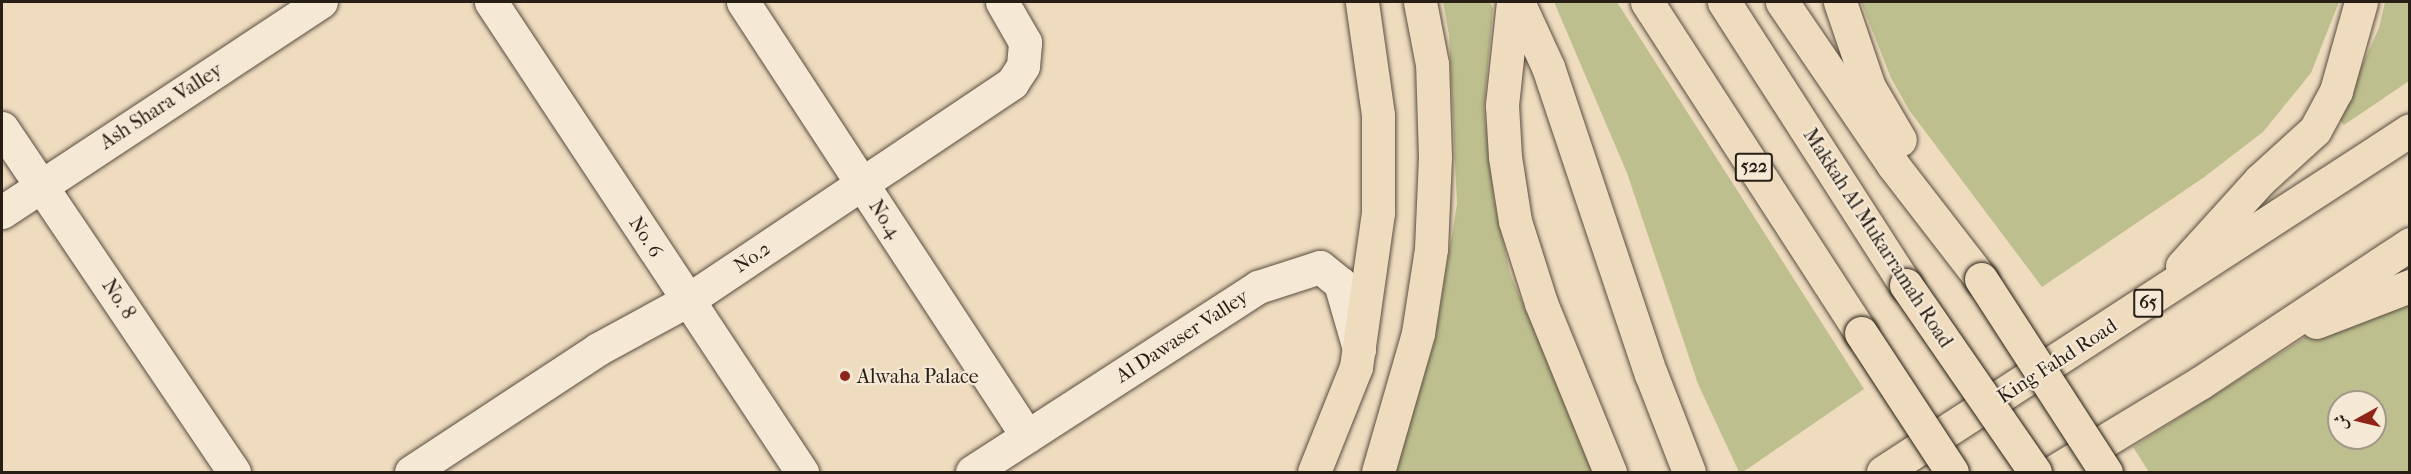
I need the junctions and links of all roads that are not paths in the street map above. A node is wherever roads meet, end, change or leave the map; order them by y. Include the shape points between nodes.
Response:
1 (321, 2) edge
2 (491, 2) edge
3 (743, 2) edge
4 (1362, 2) edge
5 (1420, 2) edge
6 (1513, 2) edge
7 (1518, 2) edge
8 (1647, 2) edge
9 (1724, 2) edge
10 (1782, 2) edge
11 (1840, 2) edge
12 (2361, 2) edge
13 (1006, 3) edge
14 (2, 128) edge
15 (2409, 130) edge
16 (862, 184) junction
17 (40, 185) junction
18 (2, 212) edge
19 (2409, 244) edge
20 (1981, 279) junction
21 (2409, 286) edge
22 (688, 300) junction
23 (2148, 303) junction
24 (1359, 349) junction
25 (2200, 383) junction
26 (1027, 436) junction
27 (232, 472) edge
28 (411, 472) edge
29 (802, 472) edge
30 (972, 472) edge
31 (1314, 472) edge
32 (1377, 472) edge
33 (1610, 472) edge
34 (1689, 472) edge
35 (1883, 472) edge
36 (1952, 472) edge
37 (2035, 472) edge
38 (2053, 472) edge
39 (2106, 472) edge

1 - 17 street, Ash Shara Valley
2 - 22 street, No. 6
3 - 16 street, No.4
4 - 24 main road via 1378,114 1378,213
5 - 32 main road via 1432,64 1435,157 1431,249 1418,333
6 - 33 main road via 1502,105 1504,157 1515,221 1541,303
7 - 34 main road via 1548,67 1601,229
8 - 36 main road, 522, bridge
9 - 37 main road, Makkah Al Mukarramah Road, bridge via 1906,285
10 - 20 main road via 1893,165
11 - 20 main road via 1869,87
12 - 23 main road via 2336,91 2315,130 2260,180
13 - 16 street, No.2 via 1025,42 1023,66 1012,83
14 - 17 street, No. 8
15 - 23 main road, King Fahd Road / 65
16 - 22 street, No.2
16 - 26 street, No.4
17 - 18 street, Ash Shara Valley
17 - 27 street, No. 8
19 - 25 main road
20 - 39 main road, bridge
21 - 25 main road via 2321,319
22 - 28 street, No.2 via 598,349
22 - 29 street, No. 6
23 - 35 main road, King Fahd Road / 65
24 - 26 street, Al Dawaser Valley via 1340,283 1320,267 1258,287
24 - 31 main road via 1356,367
25 - 38 main road
26 - 30 street, Al Dawaser Valley

